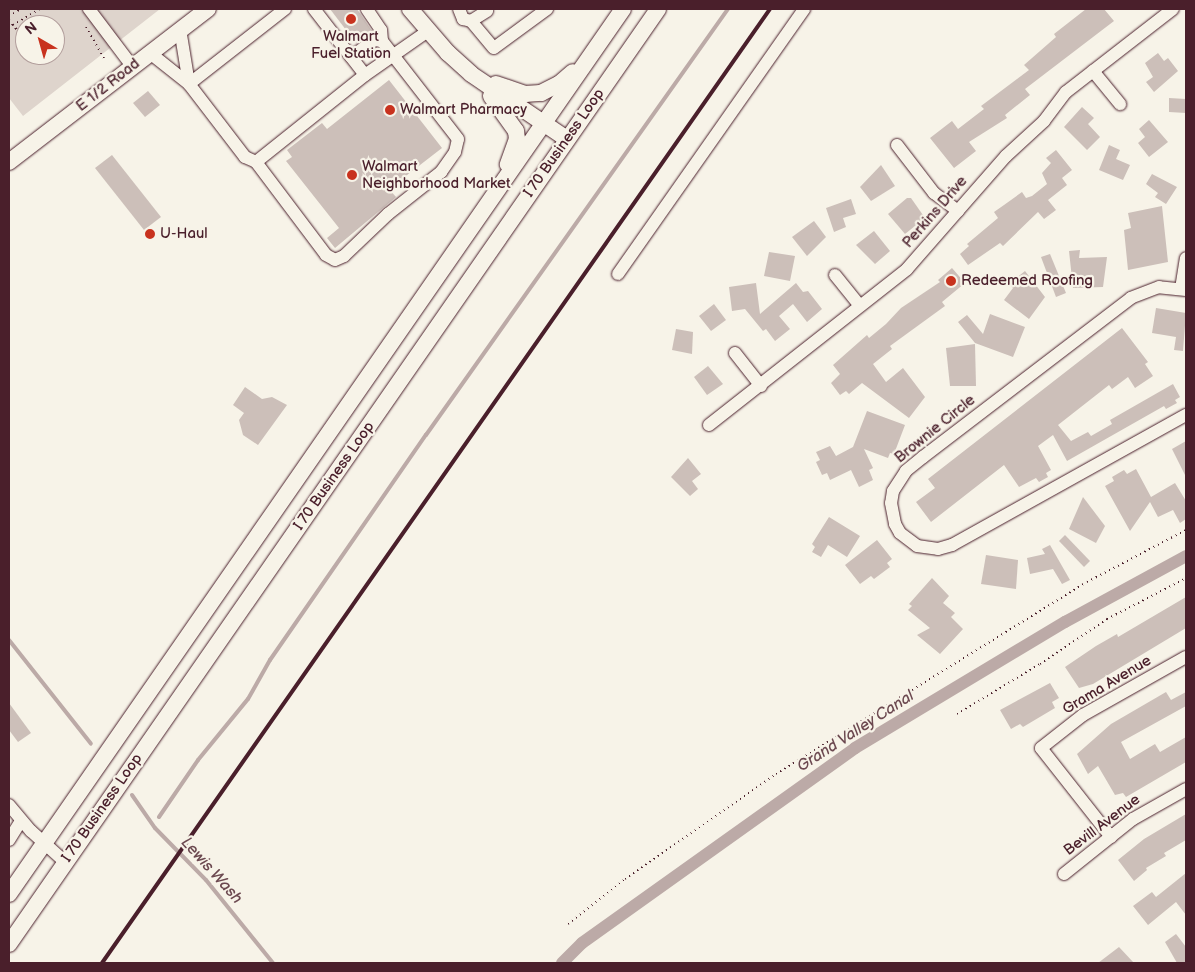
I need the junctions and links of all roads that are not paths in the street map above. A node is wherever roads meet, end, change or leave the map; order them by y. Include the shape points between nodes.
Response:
1 (89, 9) edge
2 (208, 9) edge
3 (285, 9) edge
4 (314, 9) edge
5 (367, 9) edge
6 (459, 9) edge
7 (548, 9) edge
8 (658, 9) edge
9 (804, 9) edge
10 (1173, 9) edge
11 (414, 10) edge
12 (487, 11) dead end
13 (620, 13) edge
14 (471, 21) junction
15 (180, 30) junction
16 (428, 31) junction
17 (382, 41) junction
18 (150, 52) junction
19 (393, 56) junction
20 (351, 57) junction
21 (132, 66) junction
22 (1093, 70) junction
23 (471, 74) junction
24 (365, 75) junction
25 (189, 84) junction
26 (1120, 104) dead end
27 (543, 124) junction
28 (567, 140) junction
29 (897, 145) dead end
30 (9, 162) edge
31 (256, 162) junction
32 (958, 211) junction
33 (472, 226) junction
34 (1186, 258) edge
35 (618, 274) dead end
36 (835, 275) dead end
37 (1184, 290) edge
38 (859, 305) junction
39 (735, 353) dead end
40 (761, 386) junction
41 (1186, 415) edge
42 (709, 425) dead end
43 (1186, 657) edge
44 (1186, 788) edge
45 (9, 805) edge
46 (21, 821) junction
47 (1111, 837) junction
48 (9, 840) edge
49 (43, 842) junction
50 (64, 862) junction
51 (1064, 874) dead end
52 (9, 894) edge
53 (9, 944) edge

1 - 21 street
2 - 15 main road, E 1/2 Road
3 - 25 street
4 - 20 street
5 - 17 street via 382,30
6 - 14 street via 463,19
7 - 14 street via 494,48
8 - 28 main road, I 70 Business Loop
9 - 35 street
10 - 22 street, Perkins Drive
11 - 16 main road
12 - 14 street
13 - 23 main road via 574,70 559,84 542,93 512,92
13 - 27 main road, I 70 Business Loop
15 - 18 main road, E 1/2 Road
15 - 25 street
16 - 19 street
16 - 23 main road
17 - 19 street
17 - 20 street via 374,40
18 - 21 main road, E 1/2 Road
18 - 25 street
19 - 24 street
19 - 31 street via 458,139 455,152 441,172 388,214 344,256 335,260 326,254
20 - 24 street
21 - 30 main road, E 1/2 Road
22 - 26 street
22 - 32 street, Perkins Drive via 1066,92 1044,121 1006,156
23 - 27 main road
23 - 33 main road via 510,119 517,139 507,166
24 - 31 street
25 - 31 street via 245,157
27 - 28 main road
27 - 33 main road, I 70 Business Loop
28 - 50 main road, I 70 Business Loop
29 - 32 street via 934,193
32 - 38 street, Perkins Drive via 907,269
33 - 49 main road, I 70 Business Loop
34 - 37 street
36 - 38 street
37 - 41 street, Brownie Circle via 1153,288 1130,298 912,466 893,491 891,503 895,524 900,533 917,546 938,550 952,545
38 - 40 street, Perkins Drive
39 - 40 street
40 - 42 street, Perkins Drive
43 - 47 street, Grama Avenue via 1083,715 1042,748
44 - 47 street, Bevill Avenue via 1133,819
45 - 46 street
46 - 48 street
46 - 49 street
47 - 51 street, Bevill Avenue
49 - 50 street
49 - 52 main road, I 70 Business Loop
50 - 53 main road, I 70 Business Loop

